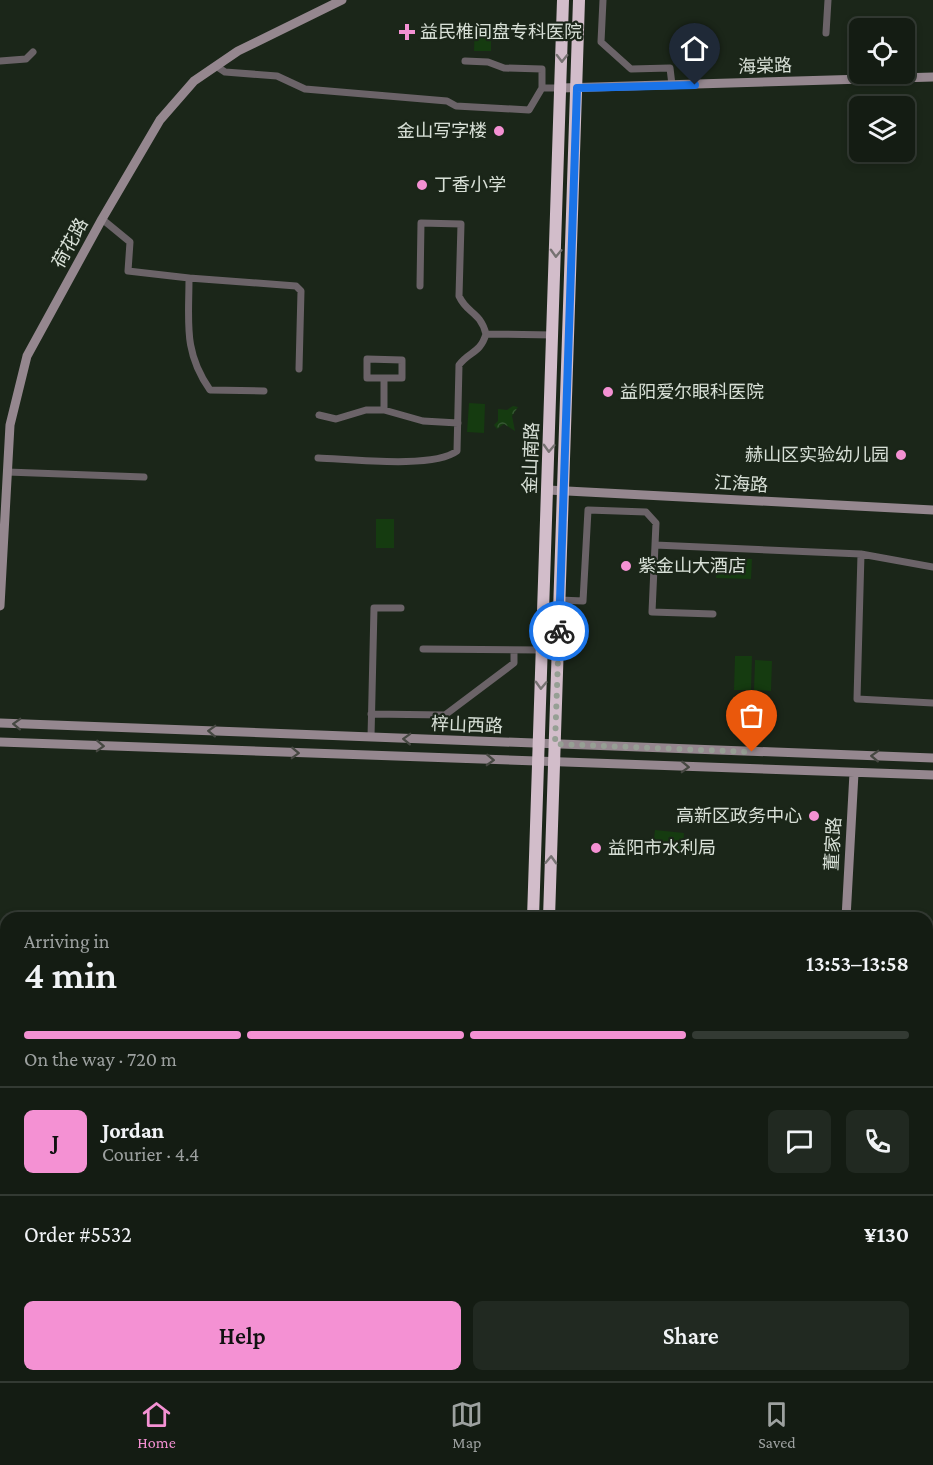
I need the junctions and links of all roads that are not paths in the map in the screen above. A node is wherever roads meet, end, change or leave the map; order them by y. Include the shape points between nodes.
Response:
1 (342, 0) edge
2 (563, 0) edge
3 (579, 0) edge
4 (603, 0) edge
5 (828, 0) edge
6 (826, 33) dead end
7 (33, 52) dead end
8 (0, 61) edge
9 (465, 61) dead end
10 (216, 66) junction
11 (933, 77) edge
12 (672, 85) junction
13 (542, 88) junction
14 (561, 88) junction
15 (577, 88) junction
16 (102, 219) junction
17 (189, 278) junction
18 (420, 286) dead end
19 (486, 334) junction
20 (553, 335) junction
21 (299, 369) dead end
22 (384, 378) junction
23 (264, 391) dead end
24 (384, 410) junction
25 (319, 415) dead end
26 (458, 423) junction
27 (5, 425) edge
28 (318, 458) dead end
29 (7, 472) junction
30 (144, 477) dead end
31 (548, 490) junction
32 (564, 491) junction
33 (933, 510) edge
34 (655, 545) junction
35 (861, 555) junction
36 (933, 567) edge
37 (560, 600) junction
38 (0, 606) edge
39 (401, 608) dead end
40 (713, 614) dead end
41 (423, 649) dead end
42 (514, 650) junction
43 (542, 650) junction
44 (933, 703) edge
45 (371, 714) junction
46 (0, 723) edge
47 (333, 736) junction
48 (371, 737) junction
49 (441, 740) junction
50 (0, 742) edge
51 (539, 744) junction
52 (555, 744) junction
53 (933, 749) edge
54 (332, 754) junction
55 (440, 758) junction
56 (929, 758) edge
57 (538, 762) junction
58 (555, 762) junction
59 (854, 773) junction
60 (933, 776) edge
61 (533, 912) edge
62 (549, 912) edge
63 (846, 912) edge

1 - 10 street, 荷花路 via 238,51
2 -> 14 highway, 金山南路
3 - 15 highway, 金山南路
4 - 12 street via 601,42 631,69 670,68
5 - 6 street
7 - 8 street via 26,59
9 - 13 street via 542,69
10 - 13 street via 225,72 277,76 305,89 447,101 456,106 529,110
10 - 16 street, 荷花路 via 194,81 160,120
11 - 12 street, 海棠路
12 - 15 street, 海棠路
13 - 14 street
14 - 15 street, 海棠路
14 -> 20 highway, 金山南路
15 - 32 highway, 金山南路
16 - 17 street via 130,242 128,271
16 - 27 street, 荷花路 via 27,356
17 - 21 street via 296,286 301,291
17 - 23 street via 189,349 202,379 210,390
18 - 19 street via 421,223 461,224 459,296 477,315
19 - 20 street
19 - 26 street via 477,352 459,365
20 -> 31 highway, 金山南路
22 - 22 street via 402,378 402,360 367,359 367,378
22 - 24 street
24 - 25 street via 366,410 336,419
24 - 26 street via 432,423
26 - 28 street via 457,451 437,459
27 - 29 street, 荷花路
29 - 30 street
29 - 38 street, 荷花路
31 - 32 street, 江海路
31 - 43 highway, 金山南路
32 - 33 street, 江海路
32 - 37 highway, 金山南路
34 - 35 street
34 - 37 street via 656,523 646,512 588,510 583,602
34 - 40 street via 652,612
35 - 36 street
35 - 44 street via 857,699
37 - 52 highway, 金山南路
39 - 45 street via 374,608
41 - 42 street
42 - 43 street
42 - 45 street via 514,663 445,716
43 -> 51 highway, 金山南路
45 - 48 street
47 -> 46 street, 梓山西路
47 - 48 street, 梓山西路
47 - 54 street
49 -> 48 street, 梓山西路
49 - 51 street, 梓山西路
49 - 55 street
50 -> 54 street, 梓山西路
51 - 52 street, 梓山西路
51 - 57 highway, 金山南路
56 -> 52 street, 梓山西路
52 - 58 highway, 金山南路
53 - 56 street
54 - 55 street, 梓山西路
55 -> 57 street, 梓山西路
57 - 58 street, 梓山西路
57 - 61 highway, 金山南路
58 -> 59 street, 梓山西路
62 -> 58 highway, 金山南路
59 - 60 street, 梓山西路
59 - 63 street, 董家路

